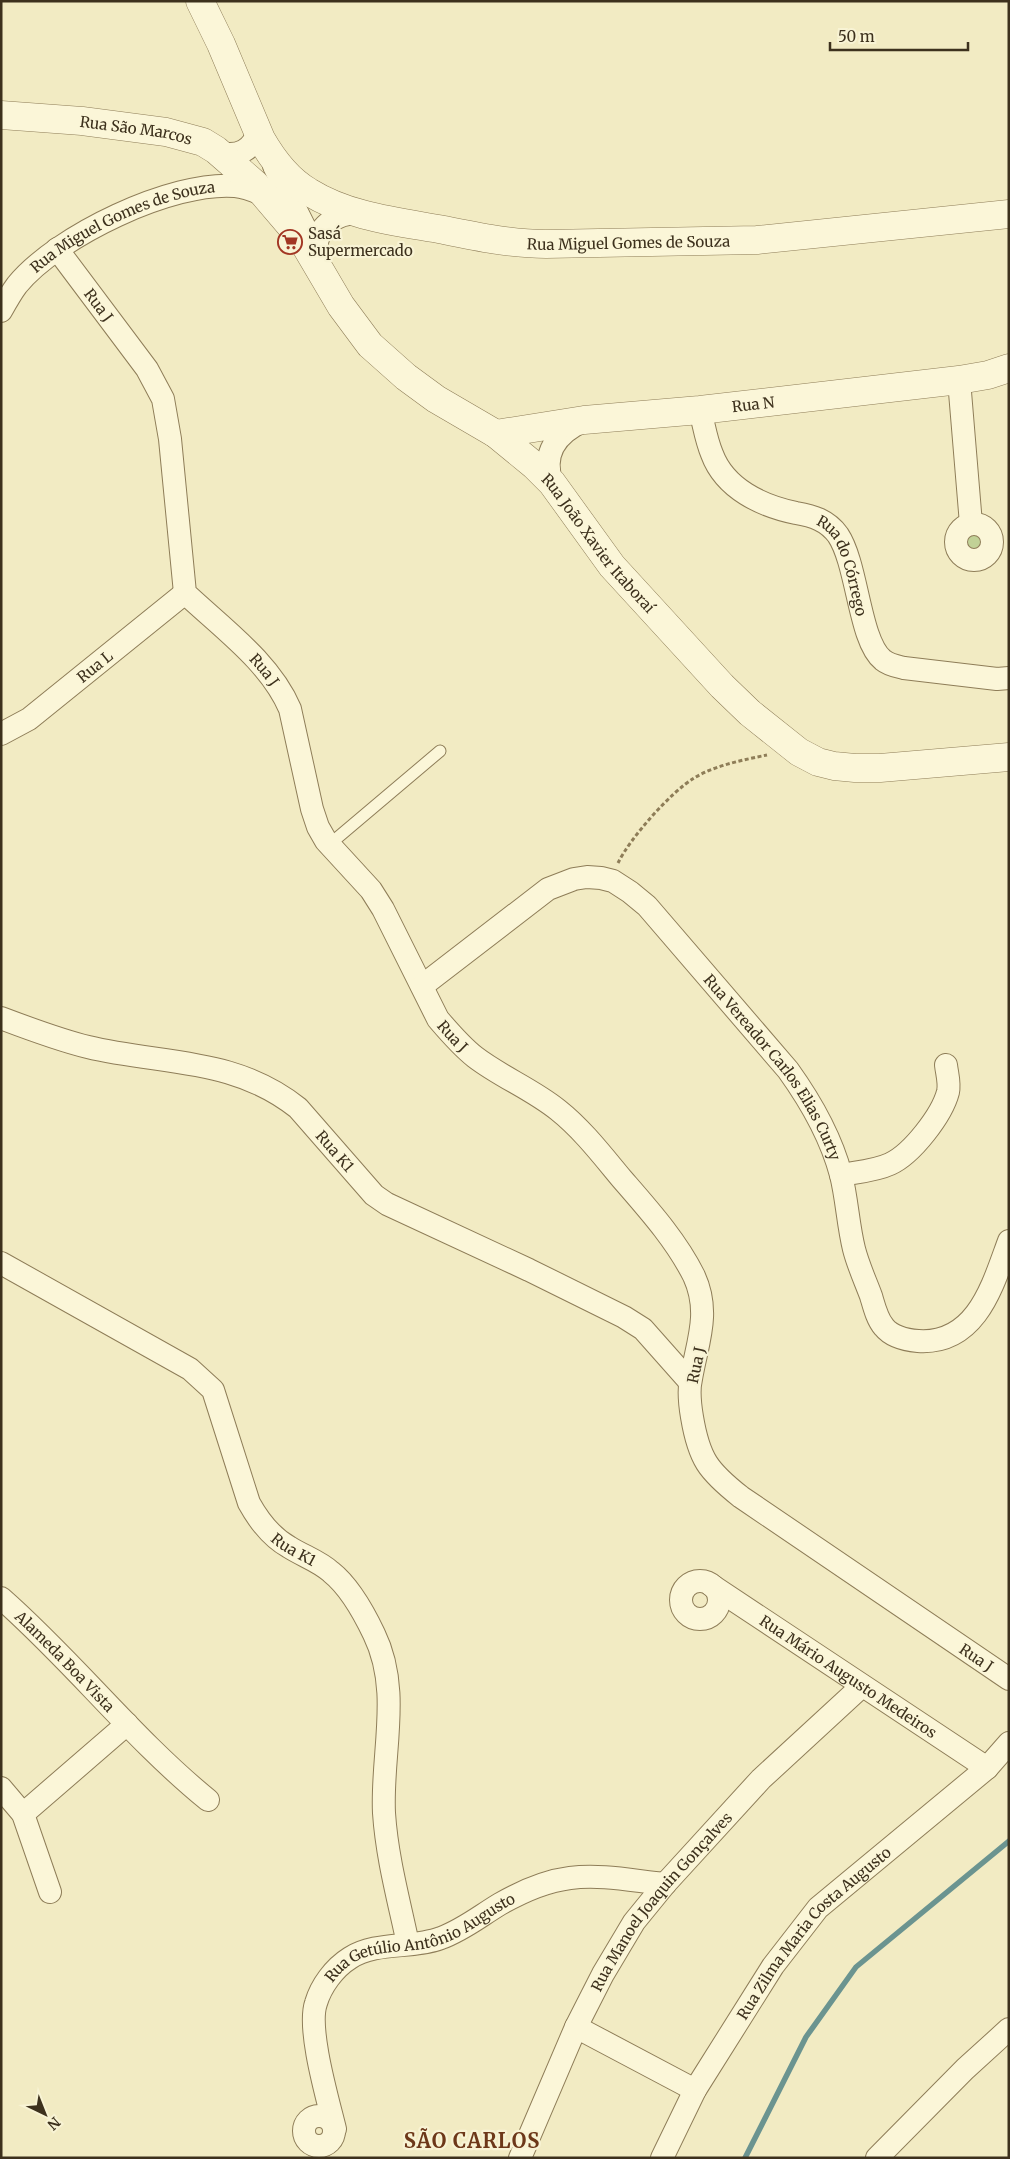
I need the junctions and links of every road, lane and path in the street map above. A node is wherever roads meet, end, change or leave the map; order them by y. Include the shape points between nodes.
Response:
1 (200, 1) edge
2 (1, 115) edge
3 (263, 142) junction
4 (224, 157) junction
5 (212, 187) junction
6 (269, 191) junction
7 (354, 211) junction
8 (1009, 214) edge
9 (57, 249) junction
10 (317, 254) junction
11 (327, 283) junction
12 (1, 311) edge
13 (1009, 368) edge
14 (959, 380) junction
15 (700, 410) junction
16 (584, 420) junction
17 (496, 434) junction
18 (552, 483) junction
19 (971, 524) dead end
20 (185, 593) junction
21 (1009, 678) edge
22 (1, 734) edge
23 (791, 746) junction
24 (440, 752) dead end
25 (1009, 757) edge
26 (330, 844) junction
27 (610, 880) junction
28 (422, 986) junction
29 (1, 1018) edge
30 (946, 1065) dead end
31 (841, 1175) junction
32 (1009, 1240) edge
33 (1, 1262) edge
34 (690, 1382) junction
35 (711, 1585) dead end
36 (1, 1598) edge
37 (1009, 1679) edge
38 (862, 1686) junction
39 (127, 1724) junction
40 (1009, 1744) edge
41 (987, 1768) junction
42 (1, 1789) edge
43 (208, 1800) dead end
44 (23, 1814) junction
45 (665, 1884) junction
46 (50, 1892) dead end
47 (408, 1944) junction
48 (576, 2027) junction
49 (1009, 2029) edge
50 (695, 2090) junction
51 (335, 2129) dead end
52 (520, 2158) edge
53 (662, 2158) edge
54 (876, 2158) edge

1 - 3 street
2 - 4 street, Rua São Marcos via 166,132 203,142
3 - 4 street via 253,142 244,151
3 - 6 street
3 - 7 street, Rua Miguel Gomes de Souza via 282,169 307,191
4 - 5 street via 224,173
4 - 6 street, Rua São Marcos
5 - 6 street, Rua Miguel Gomes de Souza via 237,186
5 - 9 street, Rua Miguel Gomes de Souza via 180,193 127,211
6 - 7 street, Rua Miguel Gomes de Souza
6 - 10 street
6 - 11 street, Rua João Xavier Itaboraí
7 - 8 street, Rua Miguel Gomes de Souza via 520,244 757,240
7 - 10 street via 326,225 316,242
9 - 12 street, Rua Miguel Gomes de Souza via 17,285
9 - 20 street, Rua J via 156,383 163,399
10 - 11 street
11 - 17 street, Rua João Xavier Itaboraí via 356,327 386,360 436,399
13 - 14 street, Rua N via 988,376
14 - 15 street, Rua N
14 - 19 street
15 - 16 street, Rua N
15 - 21 street, Rua do Córrego via 712,455 736,488 754,499 817,518 837,534 849,562 870,638 883,660 904,668
16 - 17 street, Rua N
16 - 18 street via 563,433 552,448 547,465
17 - 18 street, Rua João Xavier Itaboraí
18 - 23 street, Rua João Xavier Itaboraí via 612,566 722,686
20 - 22 street, Rua L via 29,719
20 - 26 street, Rua J via 254,657 285,697 312,809 318,827
23 - 25 street, Rua João Xavier Itaboraí via 818,762 855,768
23 - 27 path via 774,754 736,761 694,778 635,835
24 - 26 lane
26 - 28 street, Rua J via 379,902
27 - 28 street, Rua Vereador Carlos Elias Curty via 587,877 548,890
27 - 31 street, Rua Vereador Carlos Elias Curty via 647,906 788,1070 815,1112
28 - 34 street, Rua J via 438,1019 462,1047 531,1090 573,1123 672,1240 694,1277 702,1307 701,1338
29 - 34 street, Rua K1 via 90,1047 208,1066 266,1087 298,1108 374,1195 624,1317 660,1345
30 - 31 street via 948,1092 938,1114 916,1142 892,1163
31 - 32 street, Rua Vereador Carlos Elias Curty via 857,1258 880,1320 898,1337 920,1341 940,1339 967,1324 988,1296
33 - 47 street, Rua K1 via 190,1369 208,1384 220,1407 249,1503 256,1516 277,1539 332,1572 355,1600 381,1650 388,1678 384,1811 392,1871
34 - 37 street, Rua J via 690,1406 700,1452 726,1485
35 - 38 street, Rua Mário Augusto Medeiros
36 - 39 street, Alameda Boa Vista
38 - 41 street, Rua Mário Augusto Medeiros
38 - 45 street, Rua Manoel Joaquin Gonçalves via 761,1779
39 - 43 street, Alameda Boa Vista
39 - 44 street, Alameda Boa Vista
40 - 41 street, Rua Zilma Maria Costa Augusto
41 - 50 street, Rua Zilma Maria Costa Augusto via 818,1908 773,1966
42 - 44 street
44 - 46 street
45 - 47 street, Rua Getúlio Antônio Augusto via 599,1877 570,1878 542,1884 440,1939
45 - 48 street, Rua Manoel Joaquin Gonçalves via 634,1922
47 - 51 street, Rua Getúlio Antônio Augusto via 362,1952 350,1958 327,1981 315,2004 314,2029
48 - 50 street
48 - 52 street, Rua Manoel Joaquin Gonçalves
49 - 54 street
50 - 53 street, Rua Zilma Maria Costa Augusto

